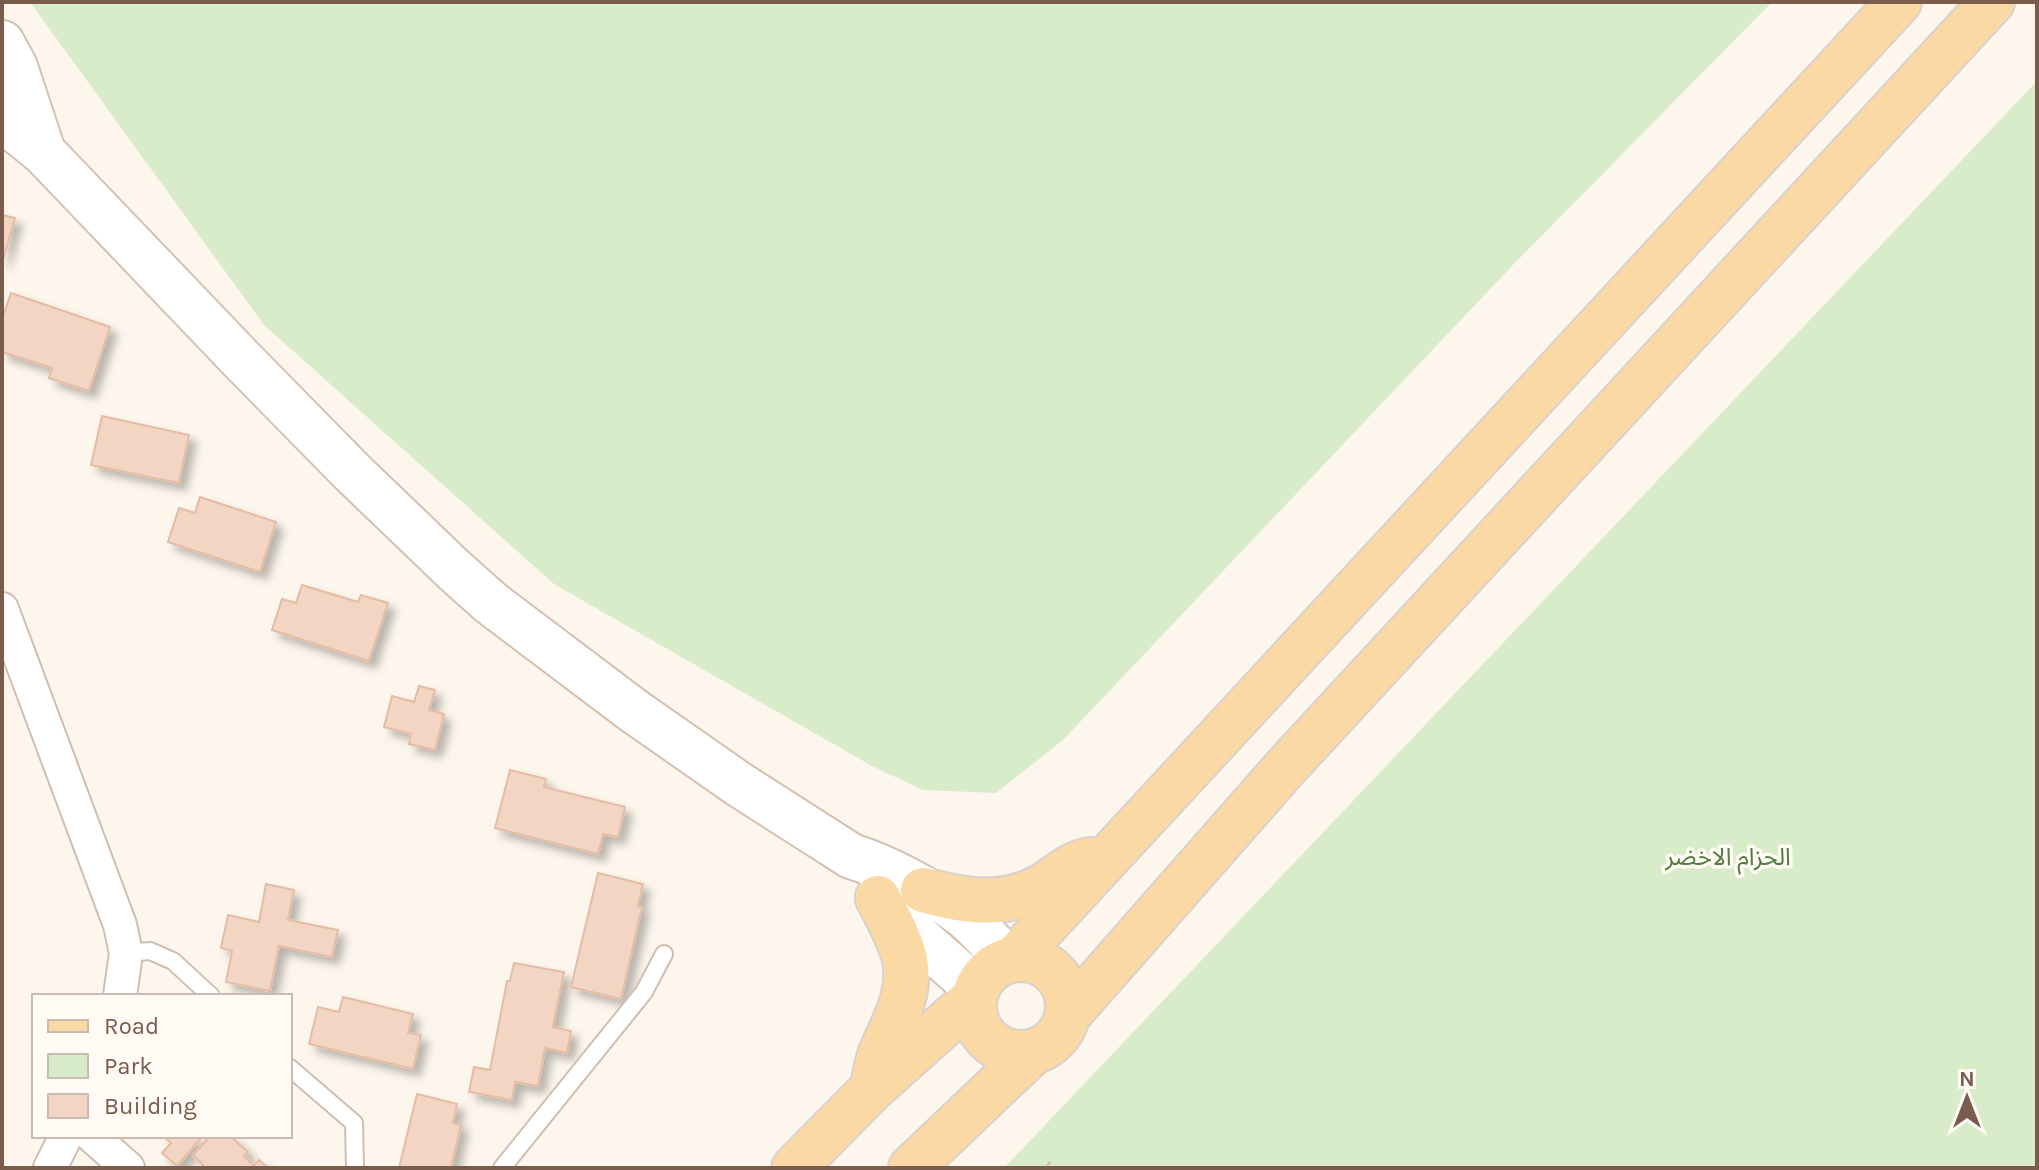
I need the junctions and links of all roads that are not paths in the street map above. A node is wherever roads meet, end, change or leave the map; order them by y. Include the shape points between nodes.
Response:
1 (1899, 2) edge
2 (1992, 2) edge
3 (2, 43) edge
4 (2, 119) edge
5 (43, 152) junction
6 (2, 609) edge
7 (851, 856) junction
8 (1109, 857) junction
9 (923, 890) junction
10 (878, 898) junction
11 (126, 953) junction
12 (664, 954) dead end
13 (993, 976) junction
14 (120, 994) edge
15 (209, 994) edge
16 (1068, 1015) junction
17 (1034, 1051) junction
18 (292, 1070) edge
19 (873, 1088) junction
20 (65, 1138) edge
21 (94, 1138) edge
22 (50, 1168) edge
23 (128, 1168) edge
24 (355, 1168) edge
25 (502, 1168) edge
26 (794, 1168) edge
27 (911, 1168) edge

1 - 8 main road
2 - 16 main road via 1285,768
3 - 5 street
4 - 5 street
5 - 7 street via 352,472 491,603 634,711
6 - 11 street
7 - 9 street
7 - 10 street
8 - 9 main road via 1084,861 1041,887 1006,899 975,901
8 - 13 main road
9 - 13 street via 963,915
10 - 13 street via 911,931
10 - 19 main road via 897,935 906,985
11 - 14 street
11 - 15 lane via 150,951 173,961
12 - 25 lane via 644,992
13 - 16 main road via 1025,959 1047,966 1067,993
13 - 17 main road via 974,1010 982,1033 1011,1052
13 - 19 main road
16 - 17 main road via 1053,1042
17 - 27 main road
18 - 24 lane via 354,1123
19 - 26 main road
20 - 22 street
21 - 23 street

